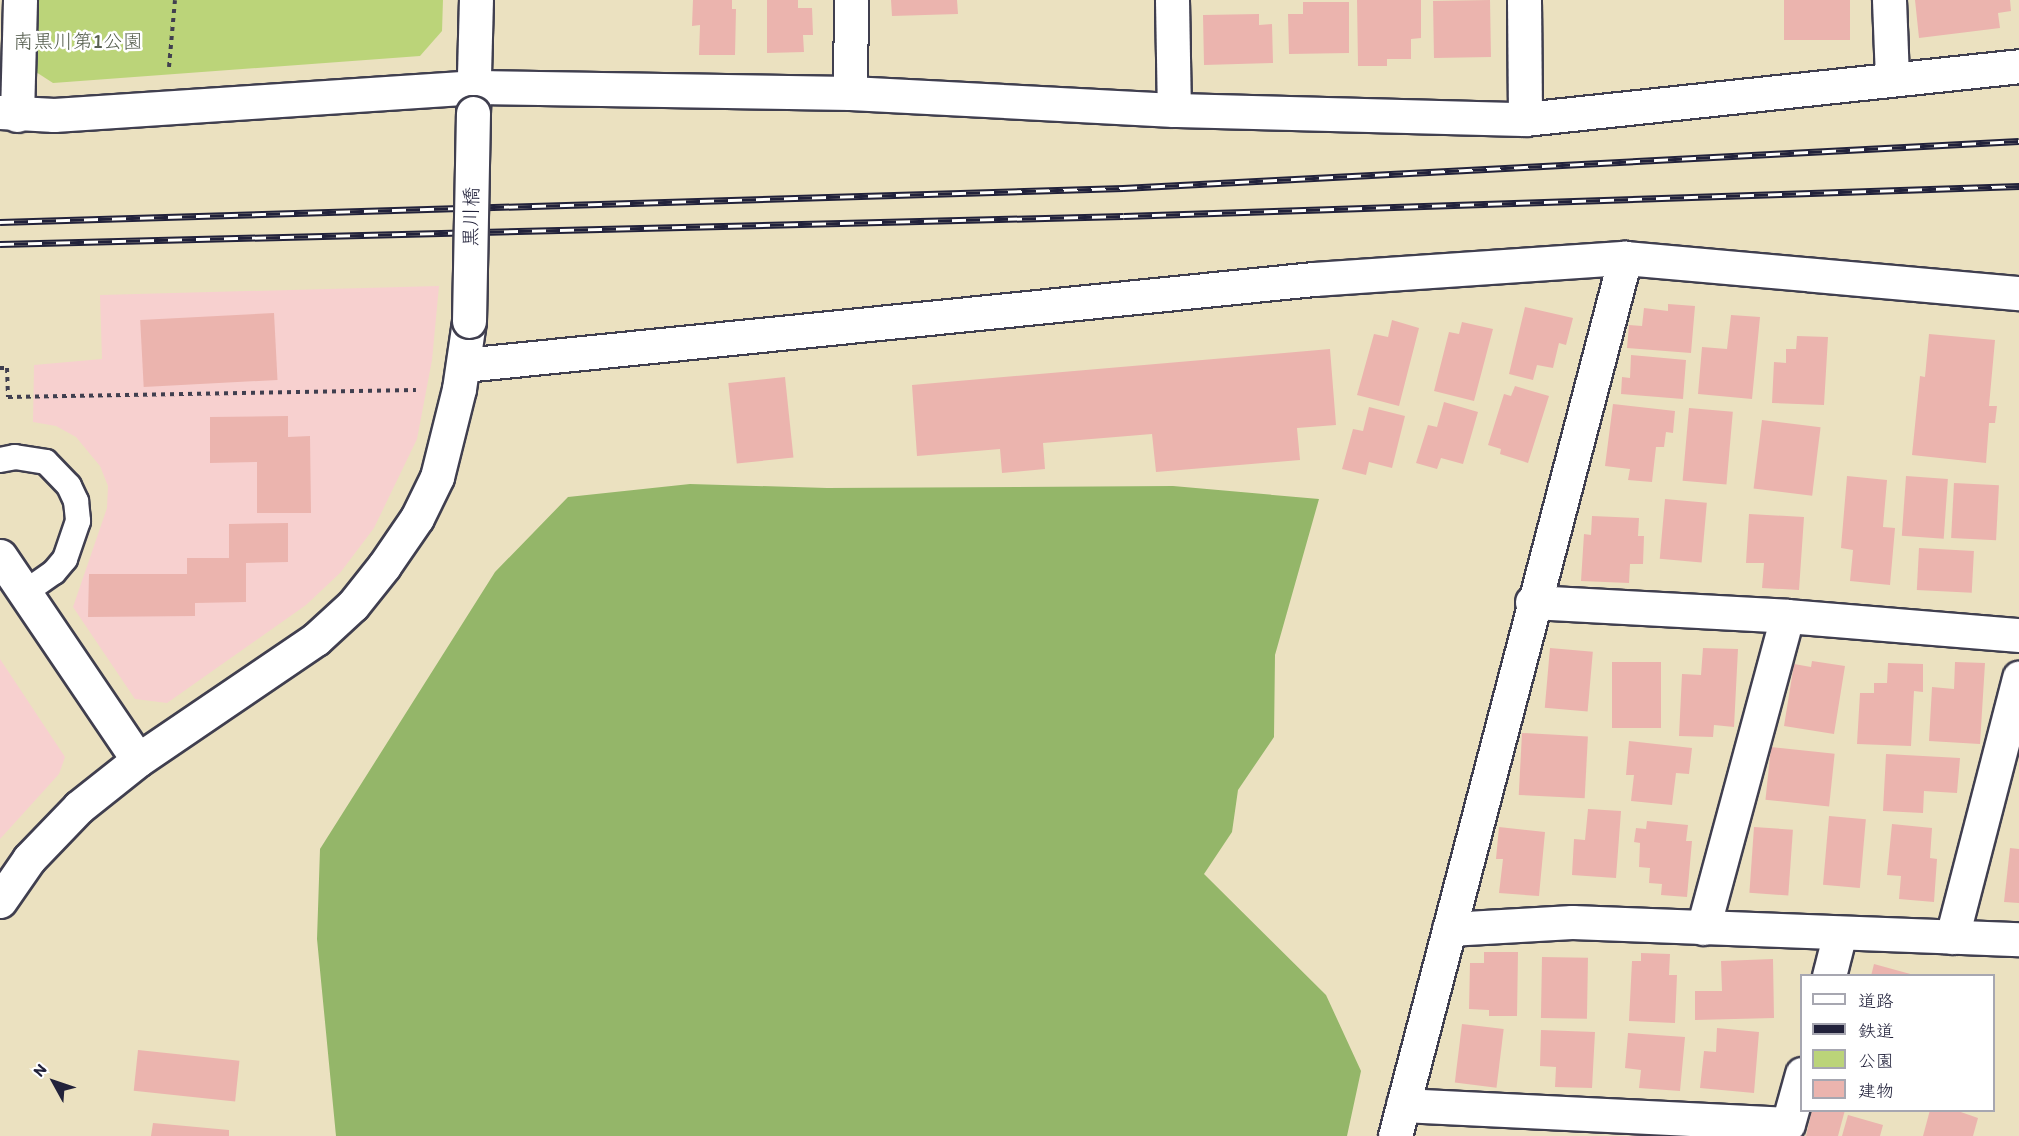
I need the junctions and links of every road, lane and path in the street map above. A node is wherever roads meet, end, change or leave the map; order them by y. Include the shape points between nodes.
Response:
1 (20, 0) edge
2 (175, 0) edge
3 (476, 0) edge
4 (851, 0) edge
5 (1172, 0) edge
6 (1524, 0) edge
7 (1888, 0) edge
8 (2019, 66) edge
9 (1892, 77) junction
10 (850, 93) junction
11 (473, 100) junction
12 (165, 106) junction
13 (1174, 110) junction
14 (8, 113) edge
15 (1525, 119) junction
16 (1625, 258) junction
17 (2019, 293) edge
18 (464, 364) junction
19 (0, 368) edge
20 (420, 390) dead end
21 (0, 460) edge
22 (0, 556) edge
23 (24, 593) junction
24 (1532, 602) junction
25 (1787, 616) junction
26 (2019, 635) edge
27 (2019, 678) edge
28 (138, 760) junction
29 (0, 901) edge
30 (1703, 928) junction
31 (1449, 929) junction
32 (1840, 933) junction
33 (1952, 937) junction
34 (2019, 939) edge
35 (1828, 974) edge
36 (1800, 1081) edge
37 (1403, 1105) junction
38 (1395, 1136) edge

1 - 14 street
2 - 12 path
3 - 11 street, 黒川橋
4 - 10 street
5 - 13 street
6 - 15 street
7 - 9 street
8 - 9 street
9 - 15 street
10 - 11 street
10 - 13 street
11 - 12 street
11 - 18 street, 黒川橋, bridge via 469,321
12 - 14 street
13 - 15 street
16 - 17 street
16 - 18 street via 1314,279
16 - 24 street
18 - 28 street, 黒川橋 via 437,477 417,518 353,605 316,639
19 - 20 path via 7,368 8,397
21 - 23 lane via 15,456 46,462 69,486 76,501 78,521 65,559
22 - 23 street
23 - 28 street
24 - 25 street
24 - 31 street
25 - 26 street
25 - 30 street
27 - 33 street
28 - 29 street, 黒川橋 via 54,831
30 - 31 street via 1572,922
30 - 32 street
31 - 37 street
32 - 33 street
32 - 35 street
33 - 34 street
36 - 37 street via 1788,1124
37 - 38 street

